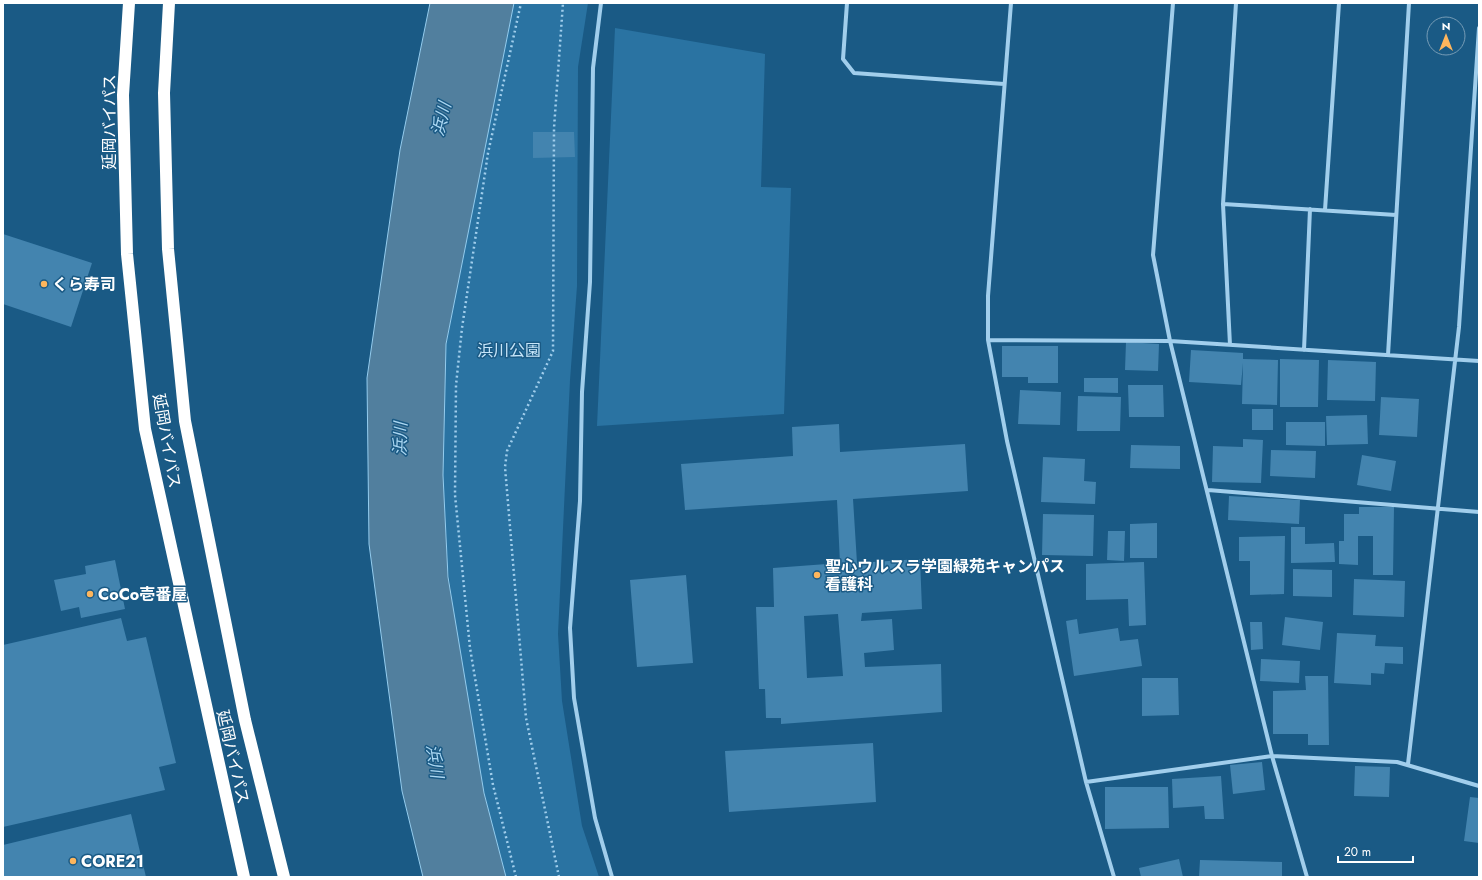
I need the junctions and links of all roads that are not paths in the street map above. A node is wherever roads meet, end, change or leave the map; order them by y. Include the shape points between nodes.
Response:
1 (129, 3) edge
2 (169, 3) edge
3 (601, 3) edge
4 (847, 3) edge
5 (1011, 3) edge
6 (1172, 3) edge
7 (1236, 3) edge
8 (1339, 3) edge
9 (1409, 3) edge
10 (1479, 28) edge
11 (1004, 84) junction
12 (1223, 204) junction
13 (1310, 209) junction
14 (1325, 210) junction
15 (1396, 214) junction
16 (988, 340) junction
17 (1170, 341) junction
18 (1230, 345) junction
19 (1304, 350) junction
20 (1388, 355) junction
21 (1455, 360) junction
22 (1479, 362) edge
23 (1208, 490) junction
24 (1438, 508) junction
25 (1479, 512) edge
26 (1272, 756) junction
27 (1408, 764) junction
28 (1086, 782) junction
29 (1479, 786) edge
30 (244, 877) edge
31 (284, 877) edge
32 (612, 877) edge
33 (1114, 877) edge
34 (1307, 877) edge

1 - 30 highway, 延岡バイパス via 123,95 128,254 145,429
2 - 31 highway, 延岡バイパス via 164,93 168,249 186,421 245,720
3 - 32 street via 593,68 590,282 582,392 580,501 570,628 574,698 595,818
4 - 11 street via 843,59 854,73
5 - 11 street
6 - 17 street via 1153,255
7 - 12 street
8 - 14 street
9 - 15 street
10 - 21 street
11 - 16 street via 988,296
12 - 13 street
12 - 18 street
13 - 14 street
13 - 19 street
14 - 15 street
15 - 20 street
16 - 17 street
16 - 28 street via 1007,441
17 - 18 street
17 - 23 street
18 - 19 street
19 - 20 street
20 - 21 street
21 - 22 street
21 - 24 street
23 - 24 street
23 - 26 street
24 - 25 street
24 - 27 street
26 - 27 street
26 - 28 street
26 - 34 street
27 - 29 street
28 - 33 street

